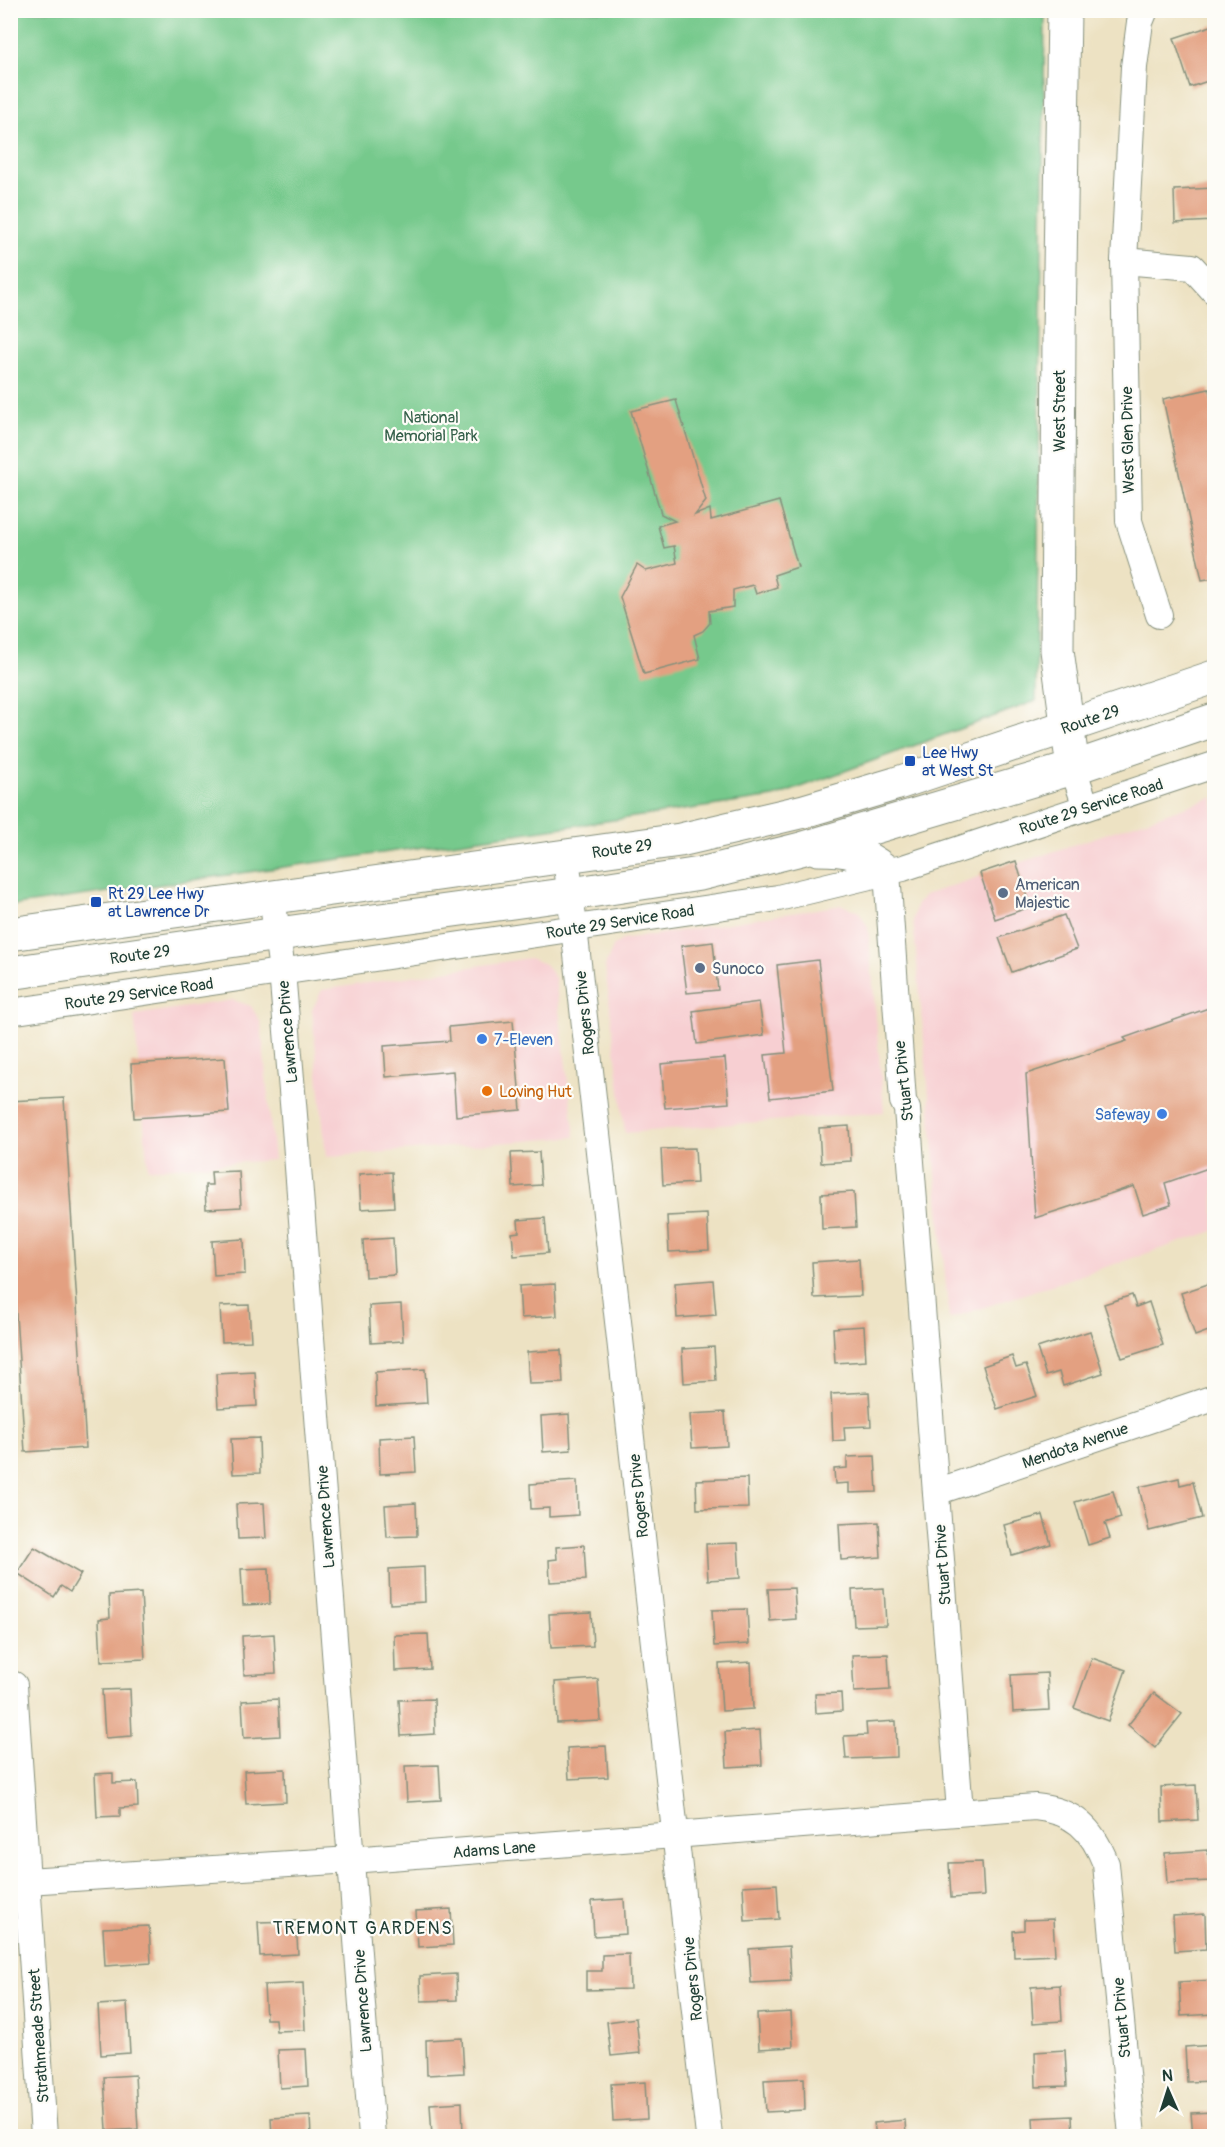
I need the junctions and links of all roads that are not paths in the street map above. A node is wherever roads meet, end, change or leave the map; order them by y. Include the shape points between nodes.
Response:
1 (1064, 10) edge
2 (1145, 10) edge
3 (1124, 261) junction
4 (1215, 291) edge
5 (1159, 615) dead end
6 (1215, 677) edge
7 (1215, 720) edge
8 (1067, 727) junction
9 (1215, 765) edge
10 (1073, 768) junction
11 (1086, 807) junction
12 (801, 849) junction
13 (566, 856) junction
14 (887, 872) junction
15 (571, 894) junction
16 (272, 897) junction
17 (575, 928) junction
18 (10, 934) edge
19 (278, 934) junction
20 (282, 971) junction
21 (10, 974) edge
22 (10, 1012) edge
23 (1215, 1398) edge
24 (936, 1492) junction
25 (14, 1684) dead end
26 (960, 1812) junction
27 (675, 1835) junction
28 (351, 1860) junction
29 (27, 1881) junction
30 (44, 2136) edge
31 (372, 2136) edge
32 (709, 2136) edge
33 (1132, 2136) edge

1 - 8 main road, West Street via 1057,650
2 - 3 street, West Glen Drive via 1134,67
3 - 4 street via 1192,267
3 - 5 street, West Glen Drive via 1129,521
6 - 8 main road, Route 29
7 - 10 main road, Route 29
8 - 10 main road, West Street
8 - 13 main road, Route 29 via 804,811 680,840
9 - 11 street, Route 29 Service Road
10 - 11 street, West Street
10 - 12 main road, Route 29
11 - 14 street, Route 29 Service Road
12 - 14 main road via 843,849 867,857
12 - 15 main road, Route 29 via 700,874
13 - 15 street, Rogers Drive
13 - 16 main road, Route 29
14 - 17 street, Route 29 Service Road via 778,897
14 - 24 street, Stuart Drive
15 - 17 street, Rogers Drive
15 - 19 main road, Route 29
16 - 18 main road, Route 29
16 - 19 street, Lawrence Drive
17 - 20 street, Route 29 Service Road
17 - 27 street, Rogers Drive
19 - 20 street, Lawrence Drive
19 - 21 main road, Route 29
20 - 22 street, Route 29 Service Road
20 - 28 street, Lawrence Drive
23 - 24 street, Mendota Avenue
24 - 26 street, Stuart Drive
25 - 29 street, Strathmeade Street
26 - 27 street, Adams Lane
26 - 33 street, Stuart Drive via 1049,1808 1088,1829 1098,1843 1106,1864
27 - 28 street, Adams Lane
27 - 32 street, Rogers Drive
28 - 29 street, Adams Lane
28 - 31 street, Lawrence Drive
29 - 30 street, Strathmeade Street

